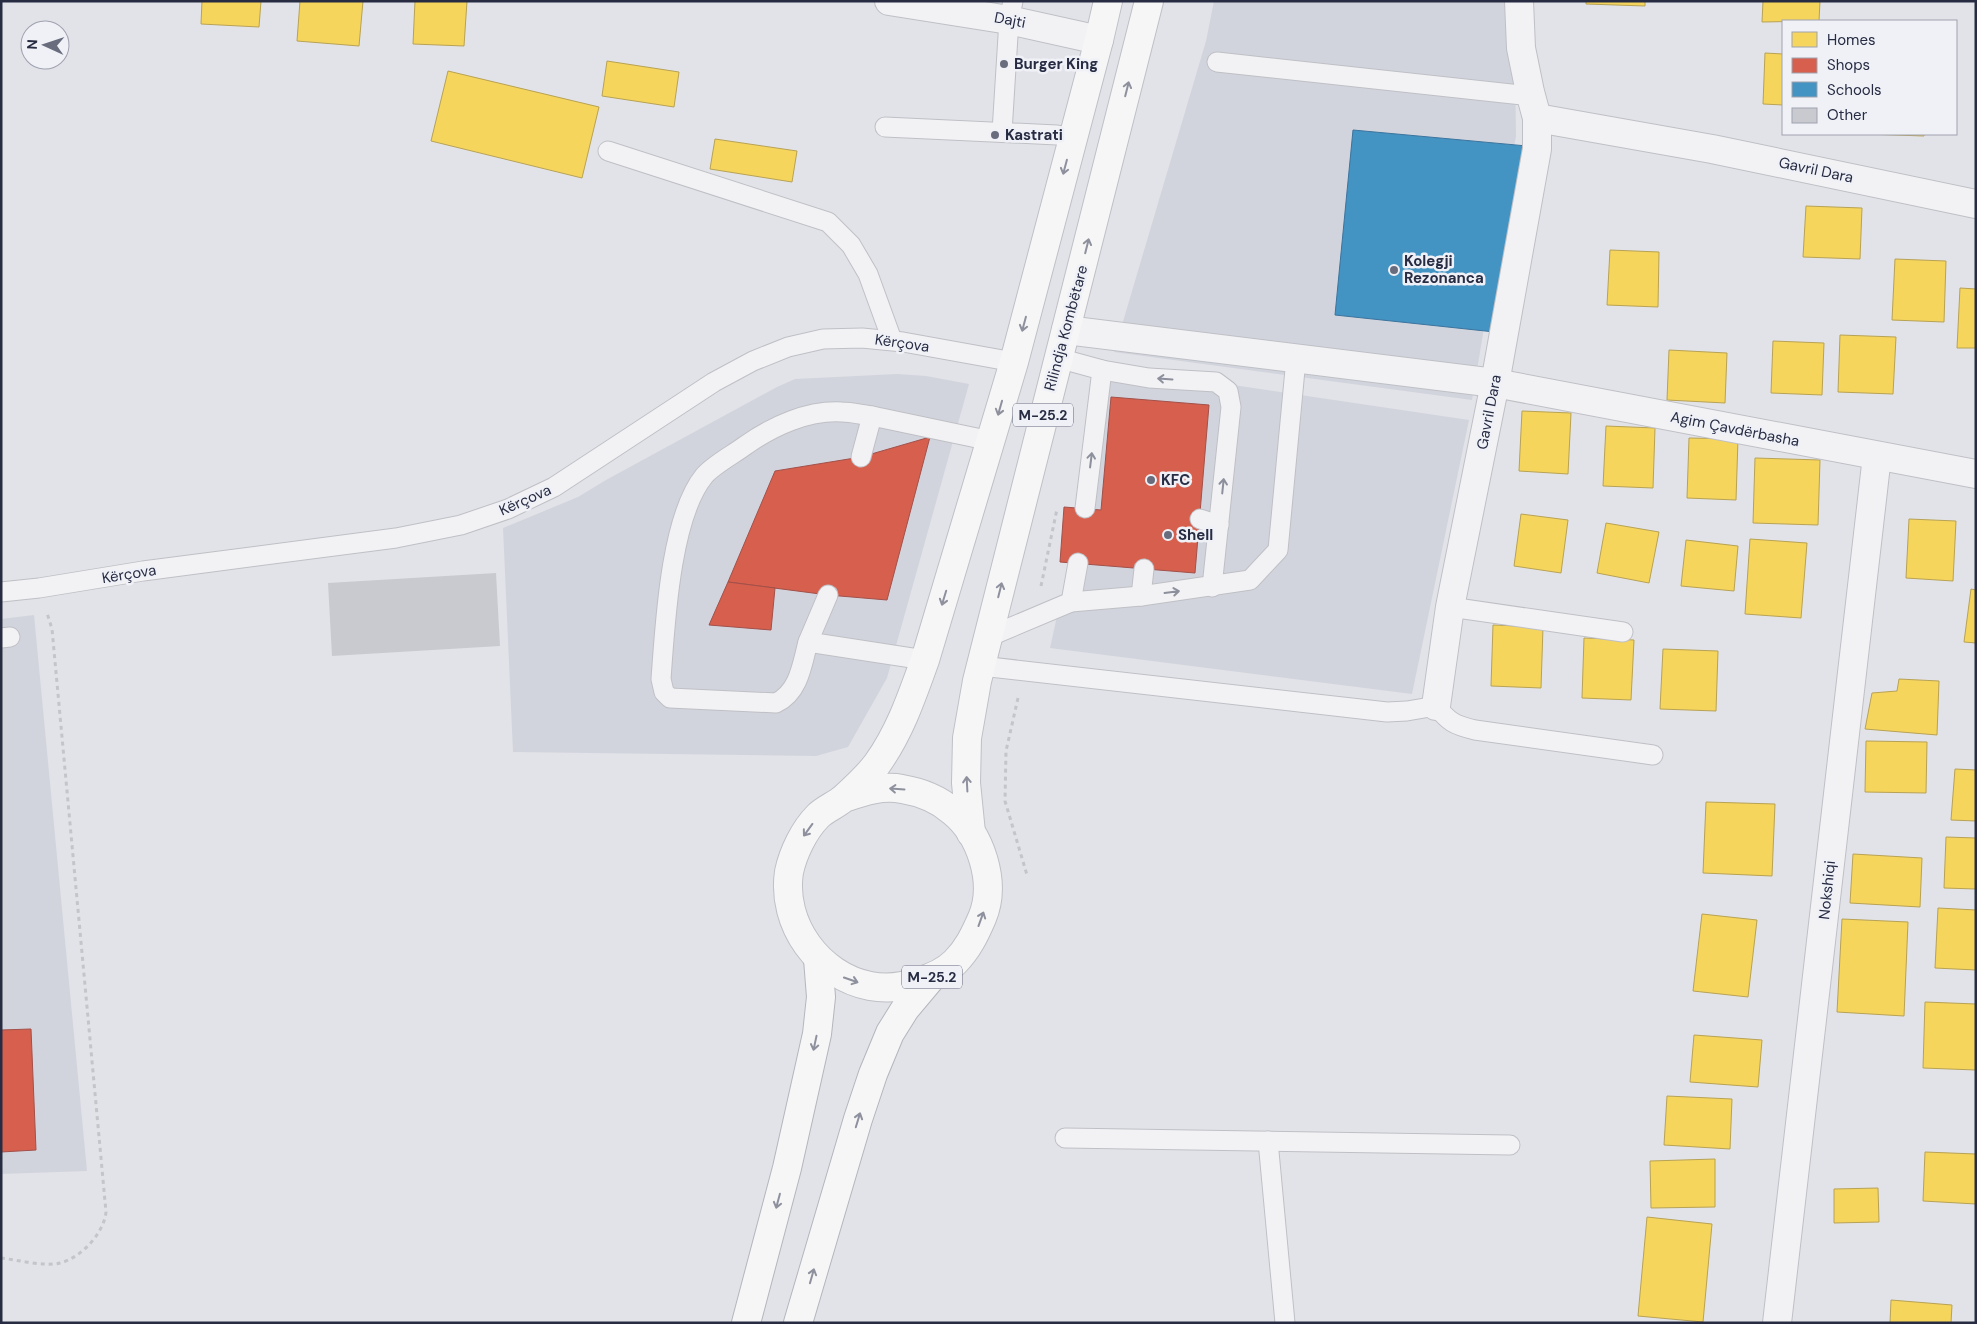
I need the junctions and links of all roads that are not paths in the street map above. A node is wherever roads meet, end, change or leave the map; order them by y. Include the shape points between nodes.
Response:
1 (889, 1) edge
2 (1108, 1) edge
3 (1148, 1) edge
4 (1519, 1) edge
5 (1011, 10) edge
6 (1100, 40) junction
7 (1216, 62) dead end
8 (1534, 107) junction
9 (884, 127) dead end
10 (1002, 132) junction
11 (1073, 138) junction
12 (608, 152) dead end
13 (1976, 204) edge
14 (1066, 330) junction
15 (892, 340) junction
16 (1058, 358) junction
17 (1296, 359) junction
18 (1014, 362) junction
19 (1102, 370) junction
20 (1495, 383) junction
21 (872, 416) junction
22 (991, 441) junction
23 (1877, 456) junction
24 (861, 457) dead end
25 (1976, 474) edge
26 (1091, 498) dead end
27 (1200, 519) dead end
28 (1219, 525) junction
29 (1078, 563) dead end
30 (1144, 569) dead end
31 (1212, 587) junction
32 (1, 592) edge
33 (828, 595) dead end
34 (1141, 596) junction
35 (1071, 602) junction
36 (1450, 608) junction
37 (1624, 632) dead end
38 (988, 637) junction
39 (808, 642) junction
40 (925, 660) junction
41 (981, 666) junction
42 (1436, 706) junction
43 (1653, 755) dead end
44 (844, 798) junction
45 (971, 833) junction
46 (818, 959) junction
47 (931, 978) junction
48 (1065, 1138) dead end
49 (1268, 1141) junction
50 (1510, 1145) dead end
51 (746, 1323) edge
52 (798, 1323) edge
53 (1285, 1323) edge
54 (1777, 1323) edge

1 - 5 street, Dajti
2 - 6 main road, M-25.2
14 -> 3 main road, Rilindja Kombëtare / M-25.2
4 - 8 street, Gavril Dara via 1521,48
5 - 6 street, Dajti
5 - 10 lane
6 - 11 main road, M-25.2
7 - 8 lane
8 - 13 street, Gavril Dara via 1712,149
8 - 20 street, Gavril Dara via 1537,149
9 - 10 lane
10 - 11 lane
11 -> 18 main road, M-25.2
12 - 15 lane via 828,222 851,244 868,274
14 - 16 main road, Rilindja Kombëtare / M-25.2
14 - 17 street, Agim Çavdërbasha
15 - 18 lane, Kërçova
15 - 32 lane, Kërçova via 823,338 788,347 754,361 714,382 554,487 461,525 396,538
16 - 19 lane
38 -> 16 main road, Rilindja Kombëtare / M-25.2
17 - 20 street, Agim Çavdërbasha
17 - 31 lane via 1278,550 1250,580
18 -> 22 main road, M-25.2
26 -> 19 lane
28 -> 19 lane via 1231,407 1228,391 1216,382 1150,378
20 - 23 street, Agim Çavdërbasha
20 - 36 street, Gavril Dara
21 - 22 lane
21 - 24 lane
21 - 39 lane via 841,412 814,414 786,422 755,439 704,475 682,521 670,586 661,679 664,692 670,698 776,703 793,690
22 -> 40 main road, M-25.2
23 - 25 street, Agim Çavdërbasha
23 - 54 street, Nokshiqi
27 - 28 lane
28 - 31 lane
29 - 35 lane
30 - 34 lane
34 -> 31 lane
33 - 39 lane
34 - 35 lane
35 - 38 lane
36 - 37 lane
36 - 42 street, Gavril Dara
38 - 41 main road, Rilindja Kombëtare / M-25.2
39 - 40 lane
40 - 44 main road, M-25.2 via 894,739 876,766
41 - 42 lane via 1387,712
45 -> 41 main road, Rilindja Kombëtare / M-25.2 via 966,783 967,738
42 - 43 lane via 1448,720 1475,730
45 -> 44 main road, M-25.2 via 952,811 928,796 900,788 871,789
44 -> 46 main road, M-25.2 via 818,816 799,842 789,872 789,904 800,934
47 -> 45 main road, M-25.2 via 954,962 972,941 984,915 988,886 983,858
46 -> 47 main road, M-25.2 via 843,977 871,986 902,987
46 -> 51 main road via 821,997 817,1034 787,1168
52 -> 47 main road via 873,1074 905,1009
48 - 49 lane
49 - 50 lane
49 - 53 lane

